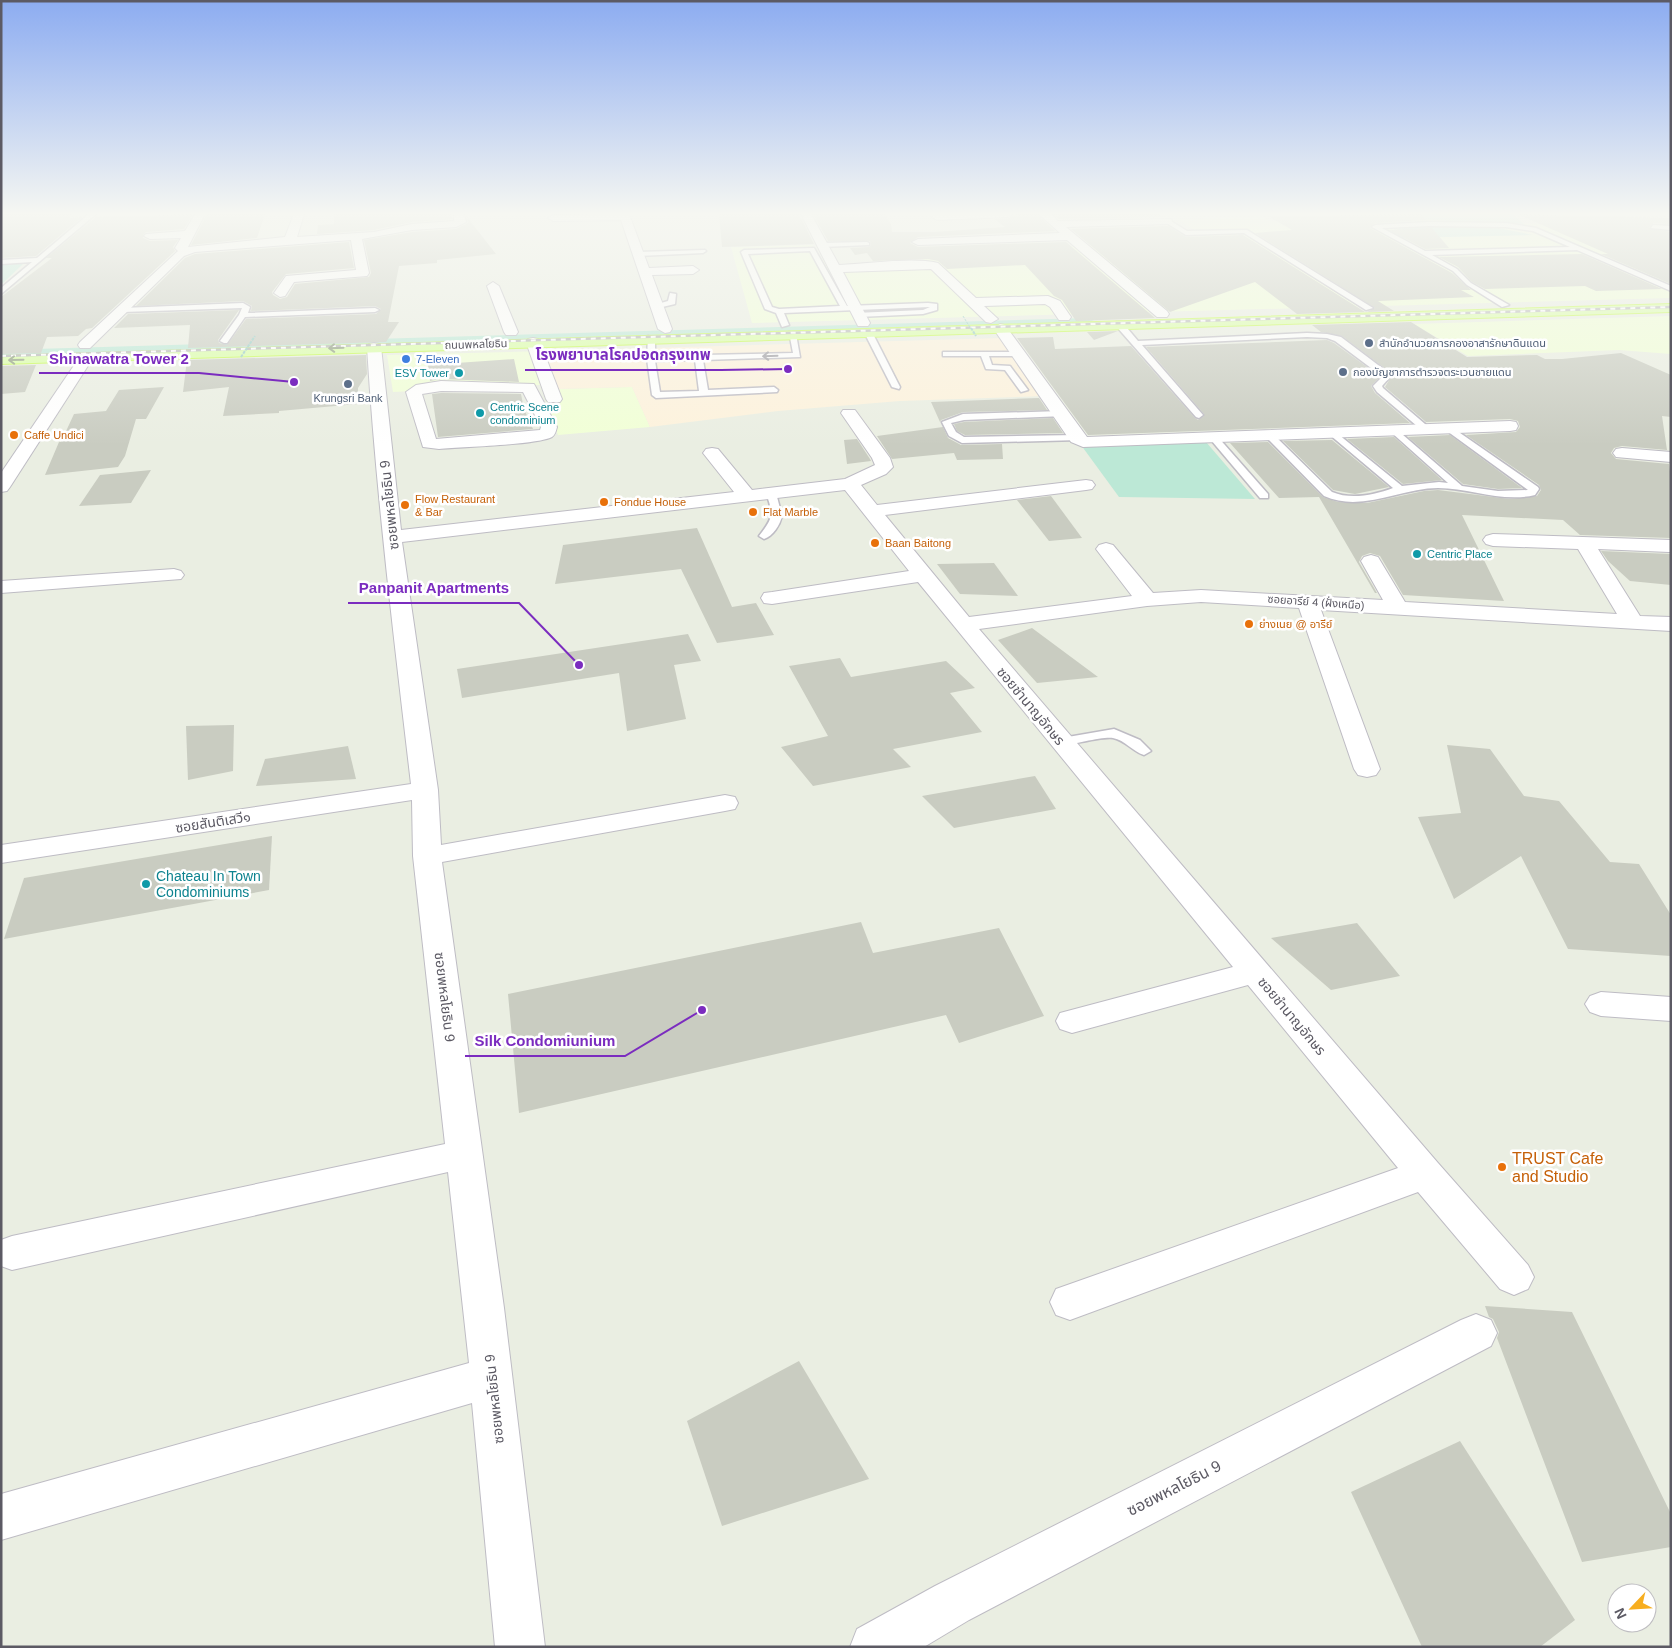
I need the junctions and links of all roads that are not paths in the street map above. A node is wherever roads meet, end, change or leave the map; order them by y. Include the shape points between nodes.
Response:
1 (142, 291) edge
2 (495, 291) edge
3 (651, 291) edge
4 (762, 291) edge
5 (840, 291) edge
6 (846, 291) edge
7 (960, 291) edge
8 (1135, 291) edge
9 (1341, 291) edge
10 (1481, 291) edge
11 (672, 294) dead end
12 (1671, 300) edge
13 (972, 302) junction
14 (1505, 305) junction
15 (657, 307) junction
16 (1369, 308) junction
17 (1671, 308) edge
18 (123, 310) junction
19 (375, 310) dead end
20 (778, 310) junction
21 (1518, 312) junction
22 (243, 315) junction
23 (858, 317) junction
24 (1064, 317) junction
25 (1167, 318) junction
26 (1310, 318) junction
27 (1111, 322) junction
28 (996, 324) junction
29 (664, 329) junction
30 (788, 330) junction
31 (511, 332) junction
32 (652, 338) junction
33 (1333, 338) junction
34 (224, 341) junction
35 (533, 342) junction
36 (1136, 343) junction
37 (374, 347) junction
38 (1, 348) edge
39 (85, 352) junction
40 (946, 354) dead end
41 (1017, 354) junction
42 (986, 355) junction
43 (699, 358) junction
44 (651, 359) junction
45 (1, 360) edge
46 (896, 387) dead end
47 (774, 390) dead end
48 (1024, 390) dead end
49 (704, 394) junction
50 (554, 399) dead end
51 (397, 403) junction
52 (849, 413) dead end
53 (1061, 414) junction
54 (1199, 415) dead end
55 (1510, 426) dead end
56 (1450, 429) junction
57 (1427, 430) junction
58 (1395, 431) junction
59 (1332, 433) junction
60 (1270, 436) junction
61 (1076, 438) junction
62 (1214, 438) junction
63 (712, 453) dead end
64 (1622, 453) dead end
65 (1671, 457) edge
66 (850, 484) junction
67 (1086, 485) dead end
68 (1, 487) edge
69 (1459, 488) junction
70 (1400, 489) junction
71 (771, 493) junction
72 (747, 496) junction
73 (1264, 496) dead end
74 (871, 510) junction
75 (392, 536) junction
76 (764, 536) dead end
77 (1493, 540) dead end
78 (1584, 543) junction
79 (1669, 546) dead end
80 (1106, 549) dead end
81 (1370, 561) dead end
82 (174, 575) dead end
83 (923, 575) junction
84 (1, 588) edge
85 (772, 598) dead end
86 (1147, 600) junction
87 (1308, 602) junction
88 (1398, 608) junction
89 (1632, 621) junction
90 (962, 624) junction
91 (1671, 624) edge
92 (1062, 742) junction
93 (1144, 751) dead end
94 (1367, 769) dead end
95 (425, 790) junction
96 (725, 803) dead end
97 (1, 854) edge
98 (427, 856) junction
99 (1255, 972) junction
100 (1601, 1004) dead end
101 (1671, 1009) edge
102 (1072, 1021) dead end
103 (465, 1154) junction
104 (1425, 1174) junction
105 (12, 1253) dead end
106 (1514, 1277) dead end
107 (1070, 1302) dead end
108 (1476, 1333) dead end
109 (492, 1377) junction
110 (1, 1517) edge
111 (520, 1647) edge
112 (875, 1647) edge

1 - 18 street
2 - 31 street
3 - 15 street
4 - 20 lane via 770,309
5 - 23 lane
6 - 23 street
7 - 13 street
8 - 25 street
9 - 16 lane
10 - 14 lane
11 - 15 lane via 672,302
12 - 14 main road, ถนนพหลโยธิน
13 - 24 street via 1048,300
13 - 28 street
14 - 16 main road, ถนนพหลโยธิน
14 - 21 main road
15 - 29 street
16 - 25 main road, ถนนพหลโยธิน
17 - 21 main road, ถนนพหลโยธิน
18 - 22 lane via 240,305 246,307
18 - 39 street
19 - 22 lane
20 - 23 lane
20 - 30 lane
21 - 26 main road, ถนนพหลโยธิน
22 - 34 lane
23 - 23 lane via 928,305 934,306 934,310 923,312
23 - 28 main road, ถนนพหลโยธิน
23 - 30 main road, ถนนพหลโยธิน
23 - 46 lane
24 - 27 main road, ถนนพหลโยธิน
24 - 28 main road, ถนนพหลโยธิน
25 - 26 main road, ถนนพหลโยธิน
25 - 27 main road, ถนนพหลโยธิน
26 - 33 lane
27 - 28 main road, ถนนพหลโยธิน
27 - 36 lane
28 - 41 street
29 - 30 main road, ถนนพหลโยธิน
29 - 31 main road, ถนนพหลโยธิน
30 - 32 main road, ถนนพหลโยธิน
30 -> 43 lane via 797,355
31 - 34 main road, ถนนพหลโยธิน
32 - 35 main road, ถนนพหลโยธิน
32 - 44 lane
33 - 36 lane via 1307,335
33 - 57 lane via 1384,373 1385,378 1378,386 1380,390
34 - 39 main road, ถนนพหลโยธิน
35 - 37 main road, ถนนพหลโยธิน
35 - 50 street
36 - 54 lane
37 -> 39 main road, ถนนพหลโยธิน
37 - 51 street, ซอยพหลโยธิน 9
38 - 39 main road, ถนนพหลโยธิน
39 -> 45 main road, ถนนพหลโยธิน
39 - 68 street
40 - 42 lane
41 - 42 lane
41 - 53 street
42 - 48 lane via 989,367 1007,368
43 - 44 lane
43 - 49 lane
44 - 49 lane via 656,395
47 - 49 lane
51 - 51 street via 429,443 537,436 547,433 550,427 529,387 421,388
51 - 75 street, ซอยพหลโยธิน 9
52 - 66 street via 884,467
53 - 61 street
53 - 61 lane via 962,417 946,422 952,434 962,440
55 - 56 street
56 - 57 street
56 - 69 lane via 1534,489 1531,493 1498,494
57 - 58 street
58 - 59 street
58 - 69 lane
59 - 60 street
59 - 70 lane
60 - 62 street
60 - 70 lane via 1328,494 1337,498 1378,497
61 - 62 street via 1084,442
62 - 73 lane
63 - 72 street
64 - 65 street
66 - 71 street
66 - 74 street, ซอยชำนาญอักษร
67 - 74 street
69 - 70 lane
71 - 72 street
71 - 76 lane via 778,516
72 - 75 street
74 - 83 street, ซอยชำนาญอักษร
75 - 95 street, ซอยพหลโยธิน 9
77 - 78 street
78 - 79 street
78 - 89 street
80 - 86 street
81 - 88 street
82 - 84 street
83 - 85 street
83 - 90 street, ซอยชำนาญอักษร
86 - 87 street, ซอยอารีย์ 4 (ฝั่งเหนือ) via 1201,596
86 - 90 street, ซอยอารีย์ 4 (ฝั่งเหนือ)
87 - 88 street, ซอยอารีย์ 4 (ฝั่งเหนือ)
87 - 94 street
88 - 89 street, ซอยอารีย์ 4 (ฝั่งเหนือ)
89 - 91 street, ซอยอารีย์ 4 (ฝั่งเหนือ)
90 - 92 street, ซอยชำนาญอักษร
92 - 93 lane via 1114,733
92 - 99 street, ซอยชำนาญอักษร
95 - 97 street, ซอยสันติเสวี๑
95 - 98 street, ซอยพหลโยธิน 9
96 - 98 street
98 - 103 street, ซอยพหลโยธิน 9
99 - 102 street
99 - 104 street, ซอยชำนาญอักษร
100 - 101 street
103 - 105 street
103 - 109 street, ซอยพหลโยธิน 9
104 - 106 street, ซอยชำนาญอักษร
104 - 107 street
108 - 112 street, ซอยพหลโยธิน 9 via 952,1603
109 - 110 street
109 - 111 street, ซอยพหลโยธิน 9

